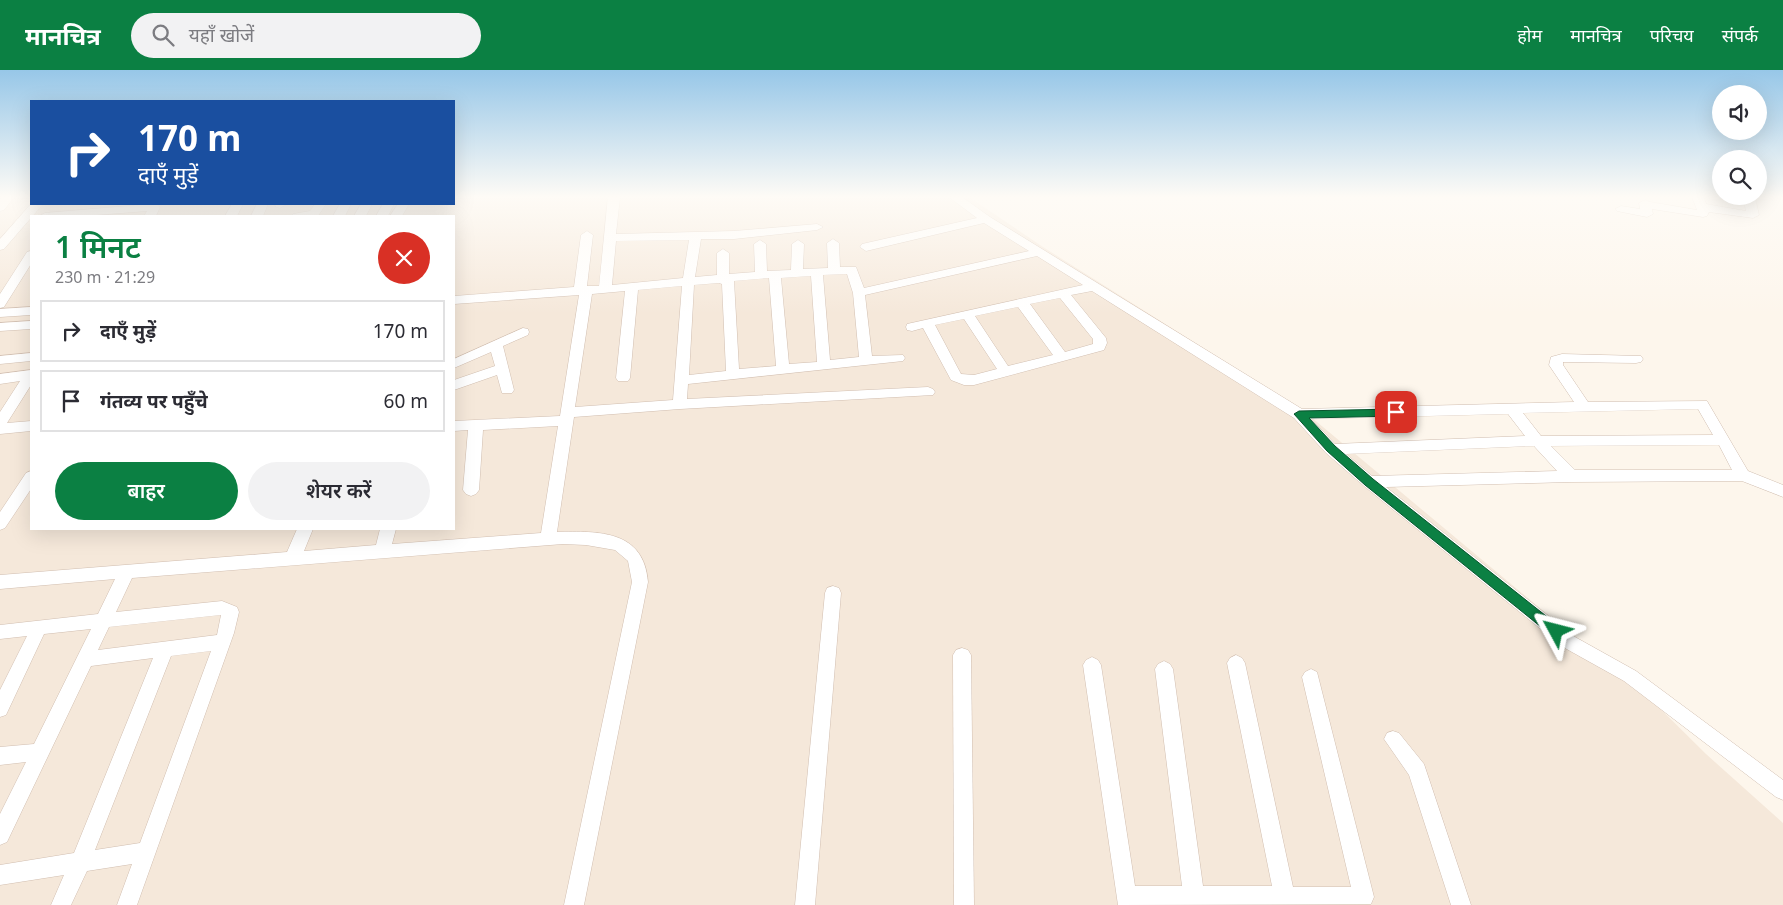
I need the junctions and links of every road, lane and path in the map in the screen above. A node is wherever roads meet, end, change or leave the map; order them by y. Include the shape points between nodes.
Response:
1 (587, 235) dead end
2 (10, 236) edge
3 (708, 236) edge
4 (913, 236) edge
5 (1014, 236) edge
6 (695, 237) junction
7 (610, 238) joint
8 (833, 243) dead end
9 (760, 244) dead end
10 (798, 244) dead end
11 (0, 246) edge
12 (866, 247) dead end
13 (1040, 252) junction
14 (723, 253) dead end
15 (30, 258) edge
16 (834, 271) junction
17 (816, 272) junction
18 (797, 273) junction
19 (25, 274) edge
20 (776, 274) junction
21 (761, 275) junction
22 (726, 279) junction
23 (688, 283) junction
24 (1095, 286) junction
25 (632, 288) junction
26 (605, 289) junction
27 (583, 291) junction
28 (1063, 293) junction
29 (859, 294) junction
30 (455, 300) edge
31 (1022, 302) junction
32 (0, 304) edge
33 (30, 311) edge
34 (0, 313) edge
35 (968, 315) junction
36 (927, 323) junction
37 (30, 325) edge
38 (0, 327) edge
39 (912, 327) dead end
40 (523, 332) dead end
41 (496, 344) junction
42 (30, 356) edge
43 (1062, 357) junction
44 (898, 358) dead end
45 (1636, 359) dead end
46 (0, 360) edge
47 (866, 361) junction
48 (455, 364) edge
49 (824, 366) junction
50 (502, 368) junction
51 (783, 370) junction
52 (1005, 372) junction
53 (30, 375) edge
54 (733, 375) junction
55 (30, 377) edge
56 (623, 378) dead end
57 (681, 380) junction
58 (2, 382) edge
59 (455, 385) edge
60 (507, 390) dead end
61 (928, 392) dead end
62 (680, 404) junction
63 (1585, 408) junction
64 (1513, 410) junction
65 (1299, 414) junction
66 (566, 416) junction
67 (0, 423) edge
68 (476, 424) junction
69 (30, 426) edge
70 (455, 426) edge
71 (0, 429) edge
72 (1724, 440) junction
73 (1538, 441) junction
74 (1331, 449) junction
75 (1744, 475) junction
76 (1571, 476) junction
77 (30, 479) edge
78 (1369, 482) junction
79 (471, 490) dead end
80 (1783, 491) edge
81 (0, 524) edge
82 (305, 530) edge
83 (388, 530) edge
84 (548, 540) junction
85 (382, 551) junction
86 (293, 557) junction
87 (127, 572) junction
88 (0, 582) edge
89 (832, 594) dead end
90 (104, 621) junction
91 (39, 628) junction
92 (0, 632) edge
93 (222, 642) junction
94 (165, 650) junction
95 (962, 655) dead end
96 (85, 659) junction
97 (1236, 663) dead end
98 (1092, 665) dead end
99 (1164, 669) dead end
100 (1311, 676) dead end
101 (0, 709) edge
102 (1394, 739) dead end
103 (40, 752) junction
104 (0, 756) edge
105 (1783, 791) edge
106 (0, 835) edge
107 (146, 852) junction
108 (81, 861) junction
109 (0, 875) edge
110 (1194, 897) junction
111 (1285, 898) junction
112 (1127, 901) edge
113 (1223, 901) edge
114 (1314, 902) edge
115 (61, 905) edge
116 (127, 905) edge
117 (574, 905) edge
118 (805, 905) edge
119 (964, 905) edge
120 (1461, 905) edge

1 - 27 street
2 - 11 street
3 - 6 street
4 - 12 street
5 - 13 street
6 - 7 street
6 - 23 street
7 - 26 street
8 - 16 street
9 - 21 street
10 - 18 street
13 - 24 street
13 - 29 street
14 - 22 street
15 - 19 street
16 - 17 street
16 - 29 street via 852,270
17 - 18 street
17 - 49 street
18 - 20 street
19 - 32 street
20 - 21 street
20 - 51 street
21 - 22 street
22 - 23 street
22 - 54 street
23 - 25 street
23 - 57 street
24 - 28 street
24 - 65 street
25 - 26 street
25 - 56 street
26 - 27 street
27 - 30 street
27 - 66 street
28 - 31 street
28 - 43 street via 1100,343 1099,347
29 - 47 street
31 - 35 street
31 - 43 street
33 - 34 street
35 - 36 street
35 - 52 street
36 - 39 street
36 - 52 street via 956,377 974,380
37 - 38 street
40 - 41 street
41 - 48 street
41 - 50 street
42 - 46 street
43 - 52 street
44 - 47 street
45 - 63 street via 1556,360 1556,365
47 - 49 street
49 - 51 street
50 - 59 street
50 - 60 street
51 - 54 street
53 - 58 street
54 - 57 street
55 - 67 street
57 - 62 street
61 - 62 street
62 - 66 street
63 - 64 street
63 - 72 street via 1702,404
64 - 65 street
64 - 73 street
65 - 74 street
66 - 68 street
66 - 84 street
68 - 70 street
68 - 79 street
69 - 71 street
72 - 73 street
72 - 75 street
73 - 74 street
73 - 76 street
74 - 78 street
75 - 76 street
75 - 80 street
76 - 78 street
77 - 81 street
78 - 105 street via 1570,642 1630,676
82 - 86 street
83 - 85 street
84 - 85 street
84 - 117 street via 599,539 620,545 634,554 639,566 640,582
85 - 86 street
86 - 87 street
87 - 88 street
87 - 90 street
89 - 118 street
90 - 91 street
90 - 93 street via 222,608 231,612
90 - 96 street
91 - 92 street
91 - 101 street
93 - 94 street
93 - 107 street
94 - 96 street
94 - 108 street
95 - 119 street
96 - 103 street
97 - 111 street
98 - 112 street
99 - 110 street
100 - 114 street via 1364,898
102 - 120 street via 1418,770
103 - 104 street
103 - 106 street
107 - 108 street
107 - 116 street
108 - 109 street
108 - 115 street
110 - 112 street
110 - 113 street
111 - 113 street
111 - 114 street

